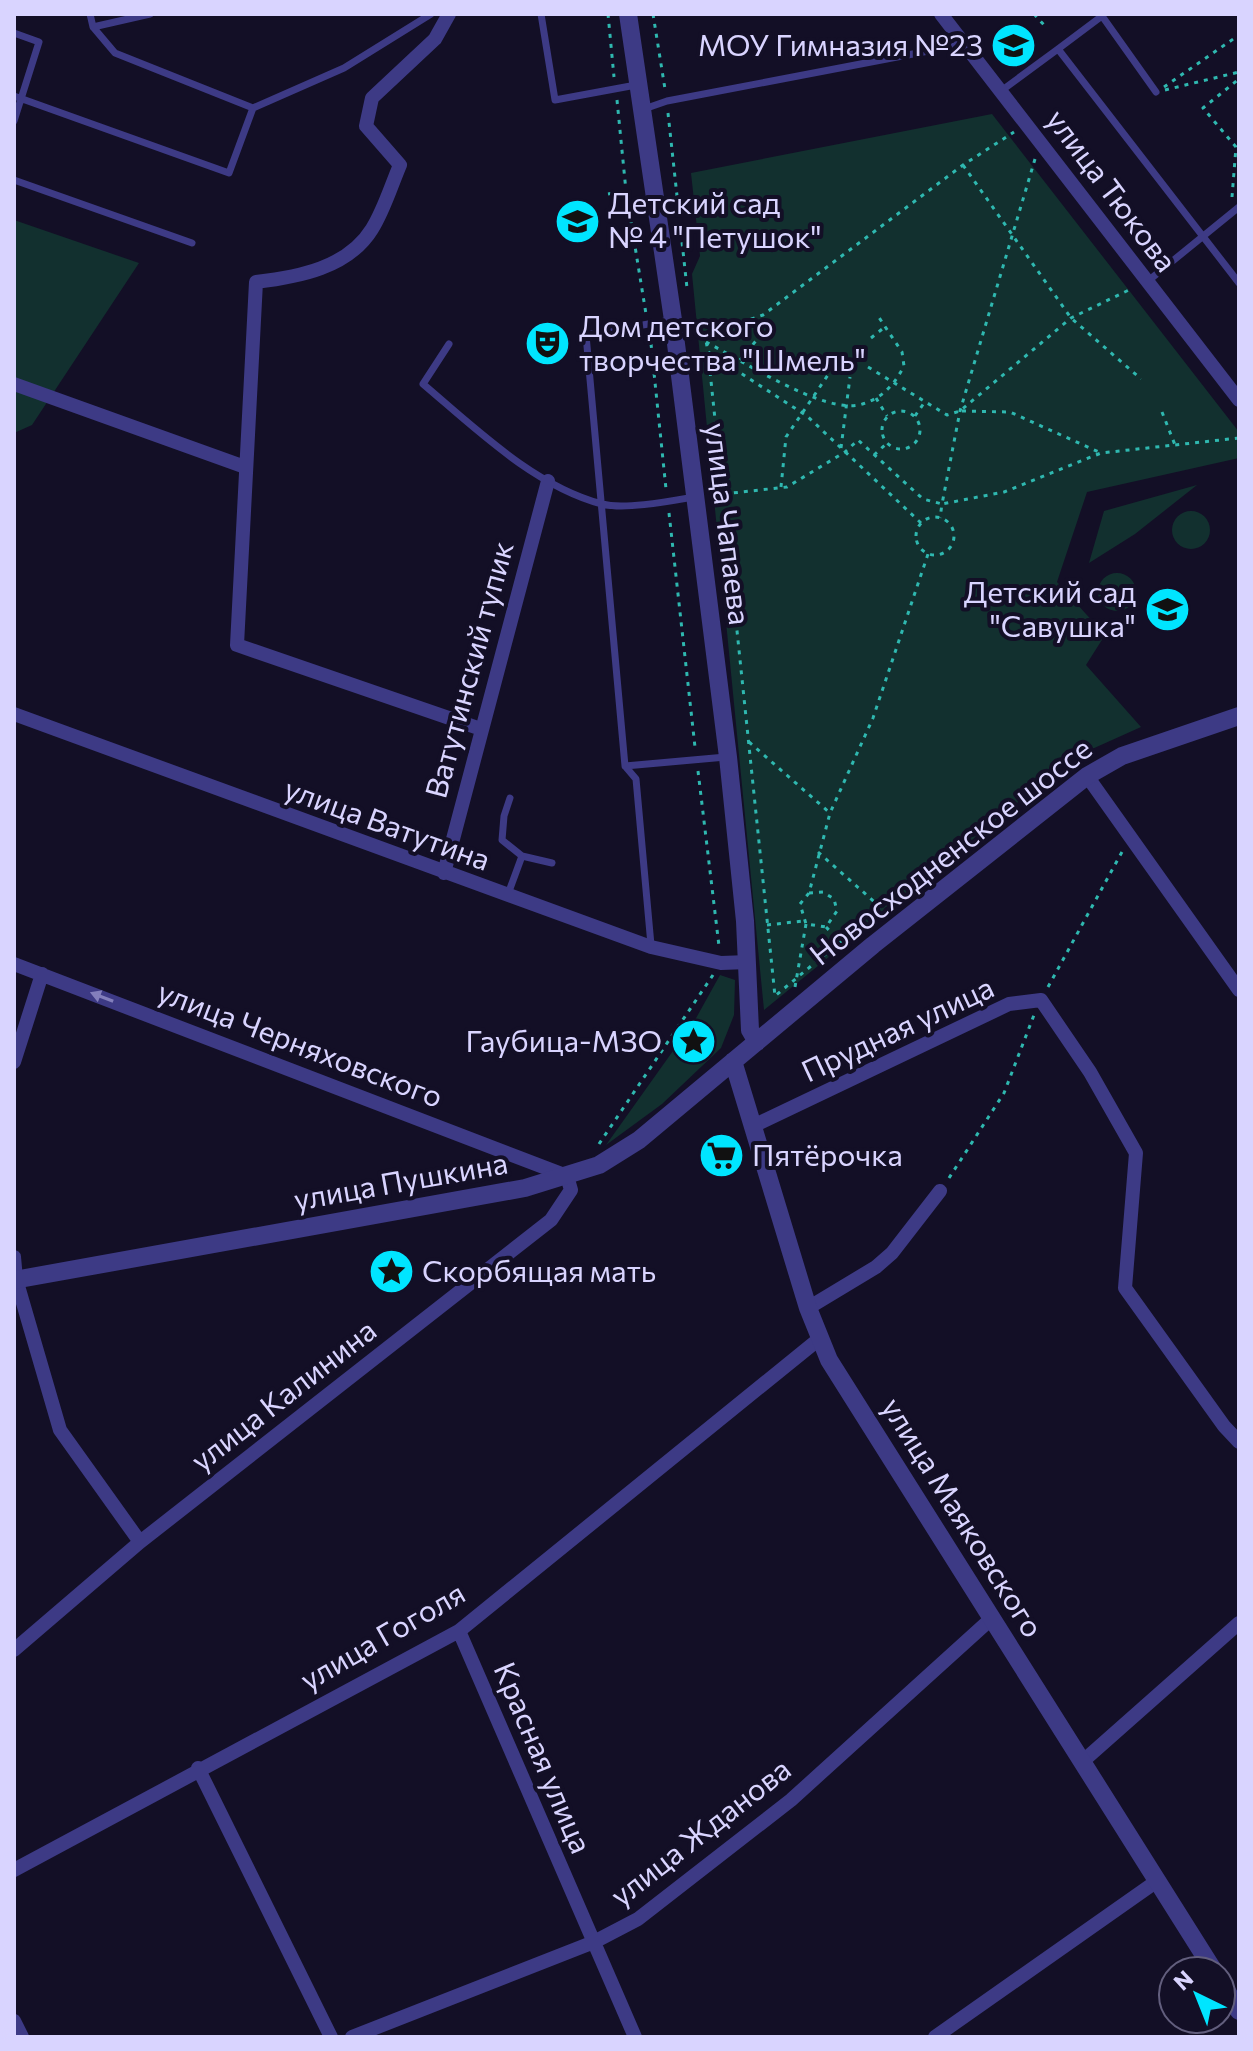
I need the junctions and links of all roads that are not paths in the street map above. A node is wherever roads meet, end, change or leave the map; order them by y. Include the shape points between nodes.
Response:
1 (90, 14) edge
2 (150, 14) edge
3 (431, 14) edge
4 (449, 14) edge
5 (541, 14) edge
6 (628, 14) edge
7 (941, 14) edge
8 (1104, 15) edge
9 (93, 27) junction
10 (14, 33) edge
11 (965, 44) junction
12 (1058, 49) junction
13 (638, 85) junction
14 (1001, 91) junction
15 (1156, 92) road end
16 (17, 98) edge
17 (253, 108) junction
18 (642, 110) junction
19 (14, 121) edge
20 (14, 180) edge
21 (1239, 207) edge
22 (1202, 235) junction
23 (192, 243) dead end
24 (1148, 281) junction
25 (1239, 283) edge
26 (673, 320) junction
27 (449, 344) dead end
28 (14, 384) edge
29 (1239, 400) edge
30 (245, 467) junction
31 (548, 481) junction
32 (696, 497) junction
33 (604, 505) junction
34 (14, 714) edge
35 (1239, 716) edge
36 (481, 729) junction
37 (728, 757) junction
38 (625, 766) junction
39 (1087, 776) junction
40 (510, 798) dead end
41 (522, 856) junction
42 (552, 863) dead end
43 (444, 873) junction
44 (507, 896) junction
45 (651, 947) junction
46 (748, 962) junction
47 (14, 964) edge
48 (42, 974) junction
49 (1239, 990) edge
50 (757, 1042) junction
51 (733, 1061) junction
52 (14, 1062) edge
53 (753, 1126) junction
54 (567, 1176) junction
55 (940, 1191) dead end
56 (14, 1257) edge
57 (15, 1280) edge
58 (808, 1308) junction
59 (819, 1339) junction
60 (1239, 1442) edge
61 (140, 1542) junction
62 (992, 1618) junction
63 (1239, 1623) edge
64 (459, 1631) junction
65 (14, 1650) edge
66 (1082, 1762) junction
67 (198, 1768) junction
68 (16, 1865) edge
69 (1157, 1881) junction
70 (594, 1942) junction
71 (1204, 1955) edge
72 (14, 2021) edge
73 (22, 2037) edge
74 (331, 2037) edge
75 (352, 2037) edge
76 (635, 2037) edge
77 (935, 2037) edge

1 - 9 lane
2 - 9 lane
3 - 17 lane via 344,68
4 - 30 street via 435,39 372,98 366,126 400,165 371,230 336,263 292,278 256,282
5 - 13 lane via 555,100
6 - 13 street, улица Чапаева
7 - 11 street, улица Тюкова
8 - 12 lane
8 - 15 lane
9 - 17 lane via 115,53
10 - 16 lane via 39,42
11 - 14 street, улица Тюкова
11 - 18 lane
12 - 14 lane
12 - 22 lane
13 - 18 street, улица Чапаева
14 - 24 street, улица Тюкова
16 - 17 lane via 229,173
16 - 19 lane
18 - 26 street, улица Чапаева
20 - 23 lane
21 - 22 lane
22 - 24 lane
22 - 25 lane
24 - 29 street, улица Тюкова
26 - 32 street, улица Чапаева
26 - 33 lane via 586,335
27 - 31 lane via 423,384
28 - 30 street
30 - 36 street via 237,645
31 - 33 lane
31 - 36 street, Ватутинский тупик
32 - 33 lane
32 - 37 street, улица Чапаева
33 - 38 lane
34 - 43 street, улица Ватутина
35 - 39 street, Новосходненское шоссе via 1122,756
36 - 43 street, Ватутинский тупик
37 - 38 lane
37 - 46 street, улица Чапаева
38 - 45 lane via 636,779
39 - 49 street
39 - 50 street, Новосходненское шоссе
40 - 41 lane via 502,840
41 - 42 lane
41 - 44 lane
43 - 44 street, улица Ватутина
44 - 45 street, улица Ватутина
45 - 46 street, улица Ватутина via 721,963
46 - 50 street, улица Чапаева via 750,1030
47 - 48 street, улица Черняховского
48 - 52 street
54 -> 48 street, улица Черняховского
50 - 51 street, улица Пушкина
51 - 53 street, улица Маяковского
51 - 54 street, улица Пушкина via 639,1140 599,1165
53 - 58 street, улица Маяковского
53 - 60 street, Прудная улица via 1009,1004 1041,1000 1136,1153 1125,1288
54 - 57 street, улица Пушкина via 482,1197
54 - 61 street, улица Калинина via 571,1190 551,1220
55 - 58 street via 884,1260
56 - 57 street
57 - 61 street via 60,1430
58 - 59 street, улица Маяковского
59 - 62 street, улица Маяковского
59 - 64 street, улица Гоголя
61 - 65 street, улица Калинина
62 - 66 street, улица Маяковского
62 - 70 street, улица Жданова via 791,1800 638,1919
63 - 66 street
64 - 67 street, улица Гоголя
64 - 70 street, Красная улица
66 - 69 street, улица Маяковского
67 - 68 street, улица Гоголя
67 - 74 street
69 - 71 street, улица Маяковского
69 - 77 street
70 - 75 street, улица Жданова
70 - 76 street, Красная улица
72 - 73 street

